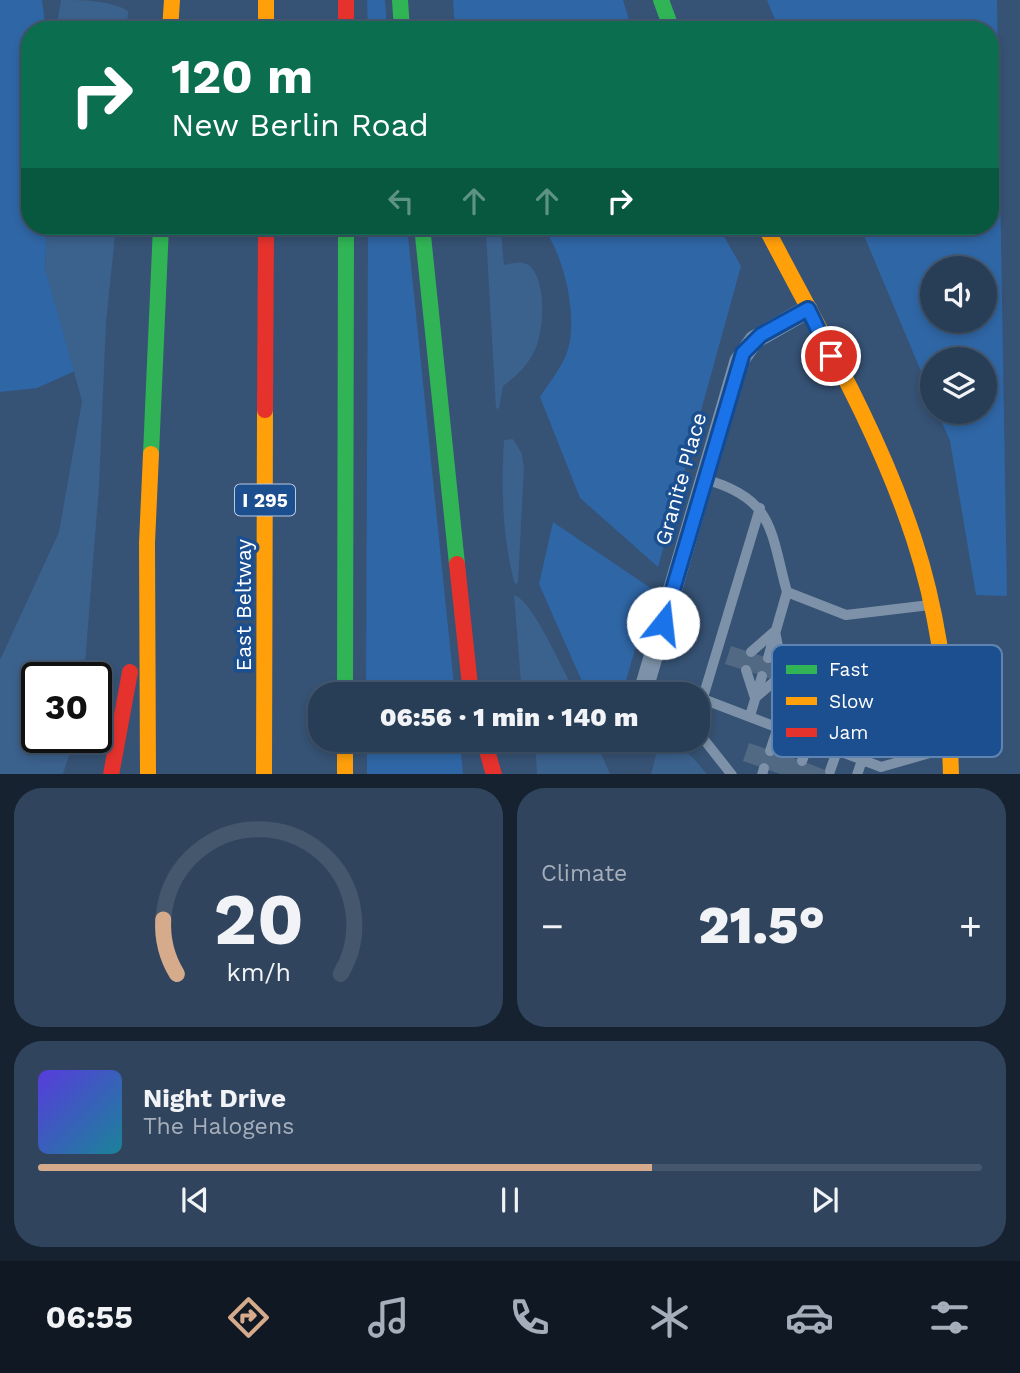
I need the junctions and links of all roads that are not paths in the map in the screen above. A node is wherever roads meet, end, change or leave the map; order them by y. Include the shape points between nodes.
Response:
1 (172, 0) edge
2 (266, 0) edge
3 (346, 0) edge
4 (400, 0) edge
5 (661, 0) edge
6 (171, 21) edge
7 (266, 21) edge
8 (346, 21) edge
9 (401, 21) edge
10 (669, 21) edge
11 (161, 235) edge
12 (266, 235) edge
13 (346, 235) edge
14 (423, 235) edge
15 (770, 235) edge
16 (808, 309) junction
17 (705, 480) junction
18 (760, 509) junction
19 (147, 543) junction
20 (787, 592) junction
21 (932, 605) junction
22 (775, 631) junction
23 (778, 645) edge
24 (939, 645) edge
25 (751, 652) dead end
26 (768, 658) dead end
27 (746, 670) dead end
28 (762, 676) dead end
29 (345, 682) edge
30 (470, 682) edge
31 (646, 682) edge
32 (708, 682) edge
33 (772, 683) edge
34 (755, 698) junction
35 (710, 702) edge
36 (750, 716) junction
37 (772, 725) edge
38 (710, 747) edge
39 (772, 748) edge
40 (771, 751) dead end
41 (345, 752) edge
42 (476, 752) edge
43 (487, 752) edge
44 (803, 757) edge
45 (835, 757) edge
46 (854, 757) edge
47 (921, 757) edge
48 (862, 760) junction
49 (802, 761) dead end
50 (830, 771) dead end
51 (881, 771) edge
52 (111, 774) edge
53 (148, 774) edge
54 (264, 774) edge
55 (345, 774) edge
56 (478, 774) edge
57 (494, 774) edge
58 (731, 774) edge
59 (857, 774) edge

1 - 6 main road
2 - 7 main road
3 - 8 main road
4 - 9 main road
5 - 10 main road
11 - 19 main road
12 - 54 main road, East Beltway / I 295
13 - 29 main road
14 - 30 main road
15 - 16 main road
16 - 17 street, Granite Place via 761,335 743,353
16 - 21 main road via 894,484
17 - 18 lane via 737,490
17 - 31 street, Granite Place
18 - 20 lane
18 - 32 lane
19 - 52 main road
19 - 53 main road
20 - 21 lane via 846,615
20 - 22 lane
21 - 24 main road
22 - 23 lane
22 - 25 lane
22 - 26 lane
27 - 34 lane
28 - 34 lane
33 - 34 lane
34 - 36 lane
35 - 36 lane
36 - 37 lane
38 - 58 lane
39 - 40 lane
41 - 55 main road
42 - 56 main road
43 - 57 main road
44 - 49 lane
45 - 50 lane
46 - 48 lane
47 - 51 lane
48 - 51 lane
48 - 59 lane

